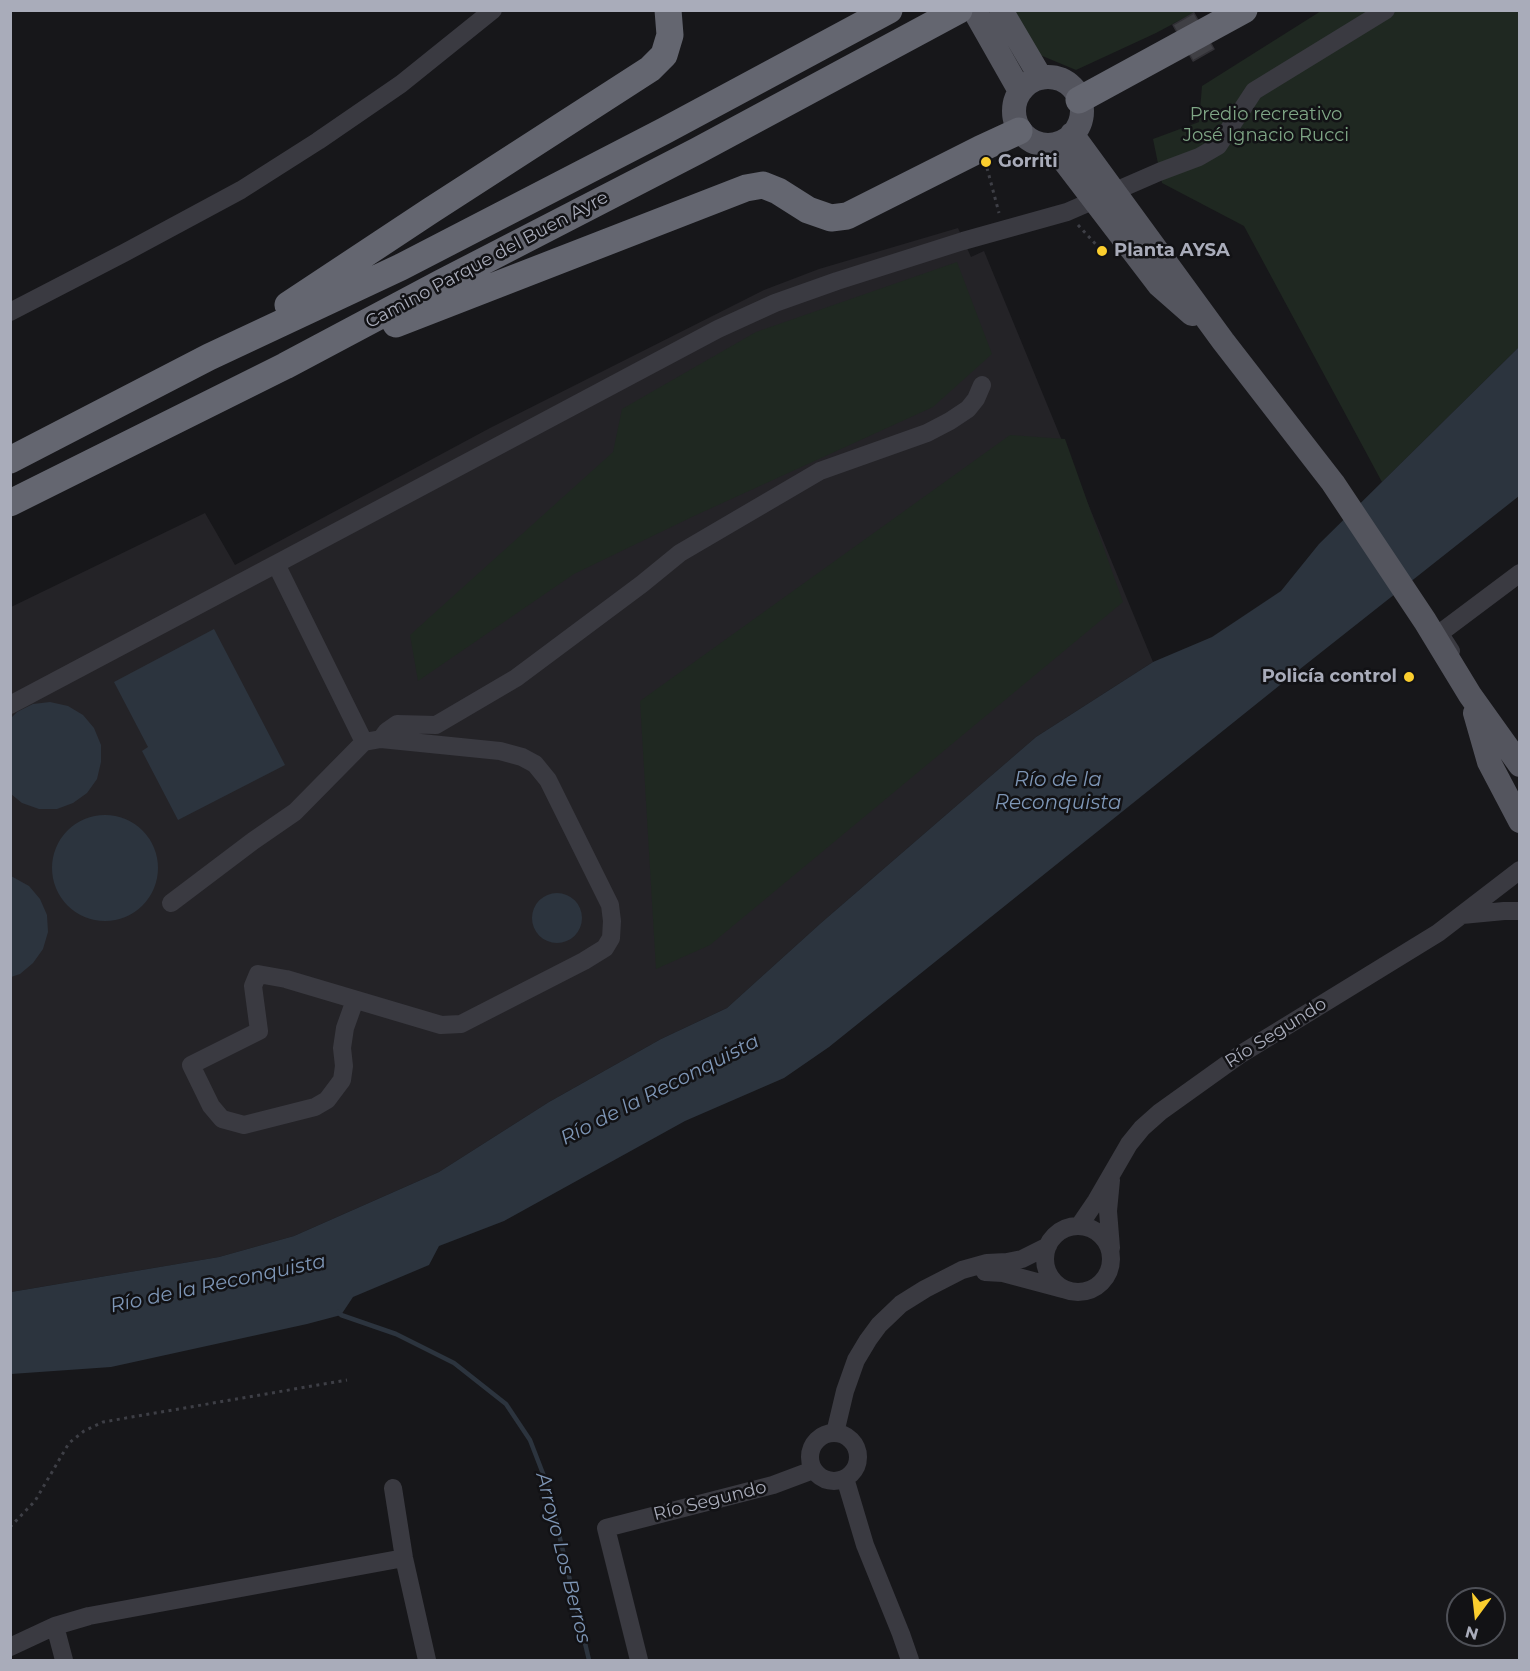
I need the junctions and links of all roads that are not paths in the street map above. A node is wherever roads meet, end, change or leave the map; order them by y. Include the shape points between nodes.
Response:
1 (493, 10) edge
2 (689, 10) edge
3 (889, 10) edge
4 (974, 10) edge
5 (1001, 10) edge
6 (1244, 10) edge
7 (1386, 10) edge
8 (948, 16) edge
9 (669, 23) edge
10 (1041, 78) junction
11 (1020, 91) junction
12 (1079, 100) junction
13 (1019, 130) junction
14 (1062, 139) junction
15 (1105, 196) junction
16 (10, 312) edge
17 (209, 357) junction
18 (285, 366) junction
19 (982, 385) dead end
20 (10, 460) edge
21 (10, 503) edge
22 (276, 564) junction
23 (1520, 573) edge
24 (1470, 695) junction
25 (10, 705) edge
26 (372, 740) junction
27 (1520, 765) edge
28 (1520, 821) edge
29 (1520, 870) edge
30 (171, 903) dead end
31 (1520, 911) edge
32 (1462, 915) junction
33 (355, 1000) junction
34 (1112, 1175) junction
35 (1079, 1226) junction
36 (1048, 1246) junction
37 (1111, 1253) junction
38 (962, 1270) junction
39 (1070, 1291) junction
40 (835, 1433) junction
41 (813, 1470) junction
42 (845, 1478) junction
43 (393, 1488) dead end
44 (404, 1558) junction
45 (55, 1626) junction
46 (10, 1647) edge
47 (64, 1660) edge
48 (427, 1660) edge
49 (639, 1660) edge
50 (910, 1660) edge

1 - 16 street via 401,84 241,190
2 - 9 highway
3 - 17 highway, Camino Parque del Buen Ayre via 401,267
4 - 11 main road
5 - 10 main road
6 - 12 highway
7 - 15 street via 1254,91 1218,146
8 - 18 highway, Camino Parque del Buen Ayre
9 - 17 highway via 664,54 650,69
10 - 11 main road
10 - 12 main road via 1064,81
11 - 13 main road via 1014,103
12 - 14 main road via 1082,109 1078,127
13 - 14 main road via 1040,144
13 - 18 highway via 847,216 831,218 808,210 763,185 746,188
14 - 15 main road
15 - 22 street via 1067,212 775,303 718,329
15 - 24 main road via 1333,483
17 - 20 highway, Camino Parque del Buen Ayre
18 - 21 highway, Camino Parque del Buen Ayre
19 - 26 street via 968,409 950,421 820,471 680,553 516,678 436,725 397,724
22 - 25 street
22 - 26 street
23 - 24 street via 1444,630 1446,644 1470,679 1474,690
24 - 27 main road
24 - 28 main road via 1489,762
26 - 30 street via 295,812
26 - 33 street via 500,751 535,764 548,780 610,905 611,938 605,948 584,961 461,1024 441,1025
29 - 32 street, Río Segundo
31 - 32 street
32 - 34 street, Río Segundo via 1241,1054 1160,1112 1129,1144
33 - 33 street via 258,974 253,986 260,1031 191,1065 211,1106 222,1119 244,1125 315,1107 327,1100 342,1080 345,1028
34 - 35 street, Río Segundo
34 - 37 street, Río Segundo via 1108,1211
35 - 36 street via 1062,1230
35 - 37 street via 1100,1233
36 - 38 street via 1022,1259
36 - 39 street via 1045,1257 1051,1279
37 - 39 street via 1112,1264 1101,1283 1092,1290
38 - 39 street via 1003,1273
38 - 40 street via 925,1288 879,1325 856,1360
40 - 41 street via 821,1437 812,1448
40 - 42 street via 850,1440 858,1454 855,1470
41 - 42 street via 826,1480
41 - 49 street, Río Segundo via 773,1485 606,1528
42 - 50 street via 868,1553
43 - 44 street
44 - 45 street via 89,1616
44 - 48 street
45 - 46 street
45 - 47 street

